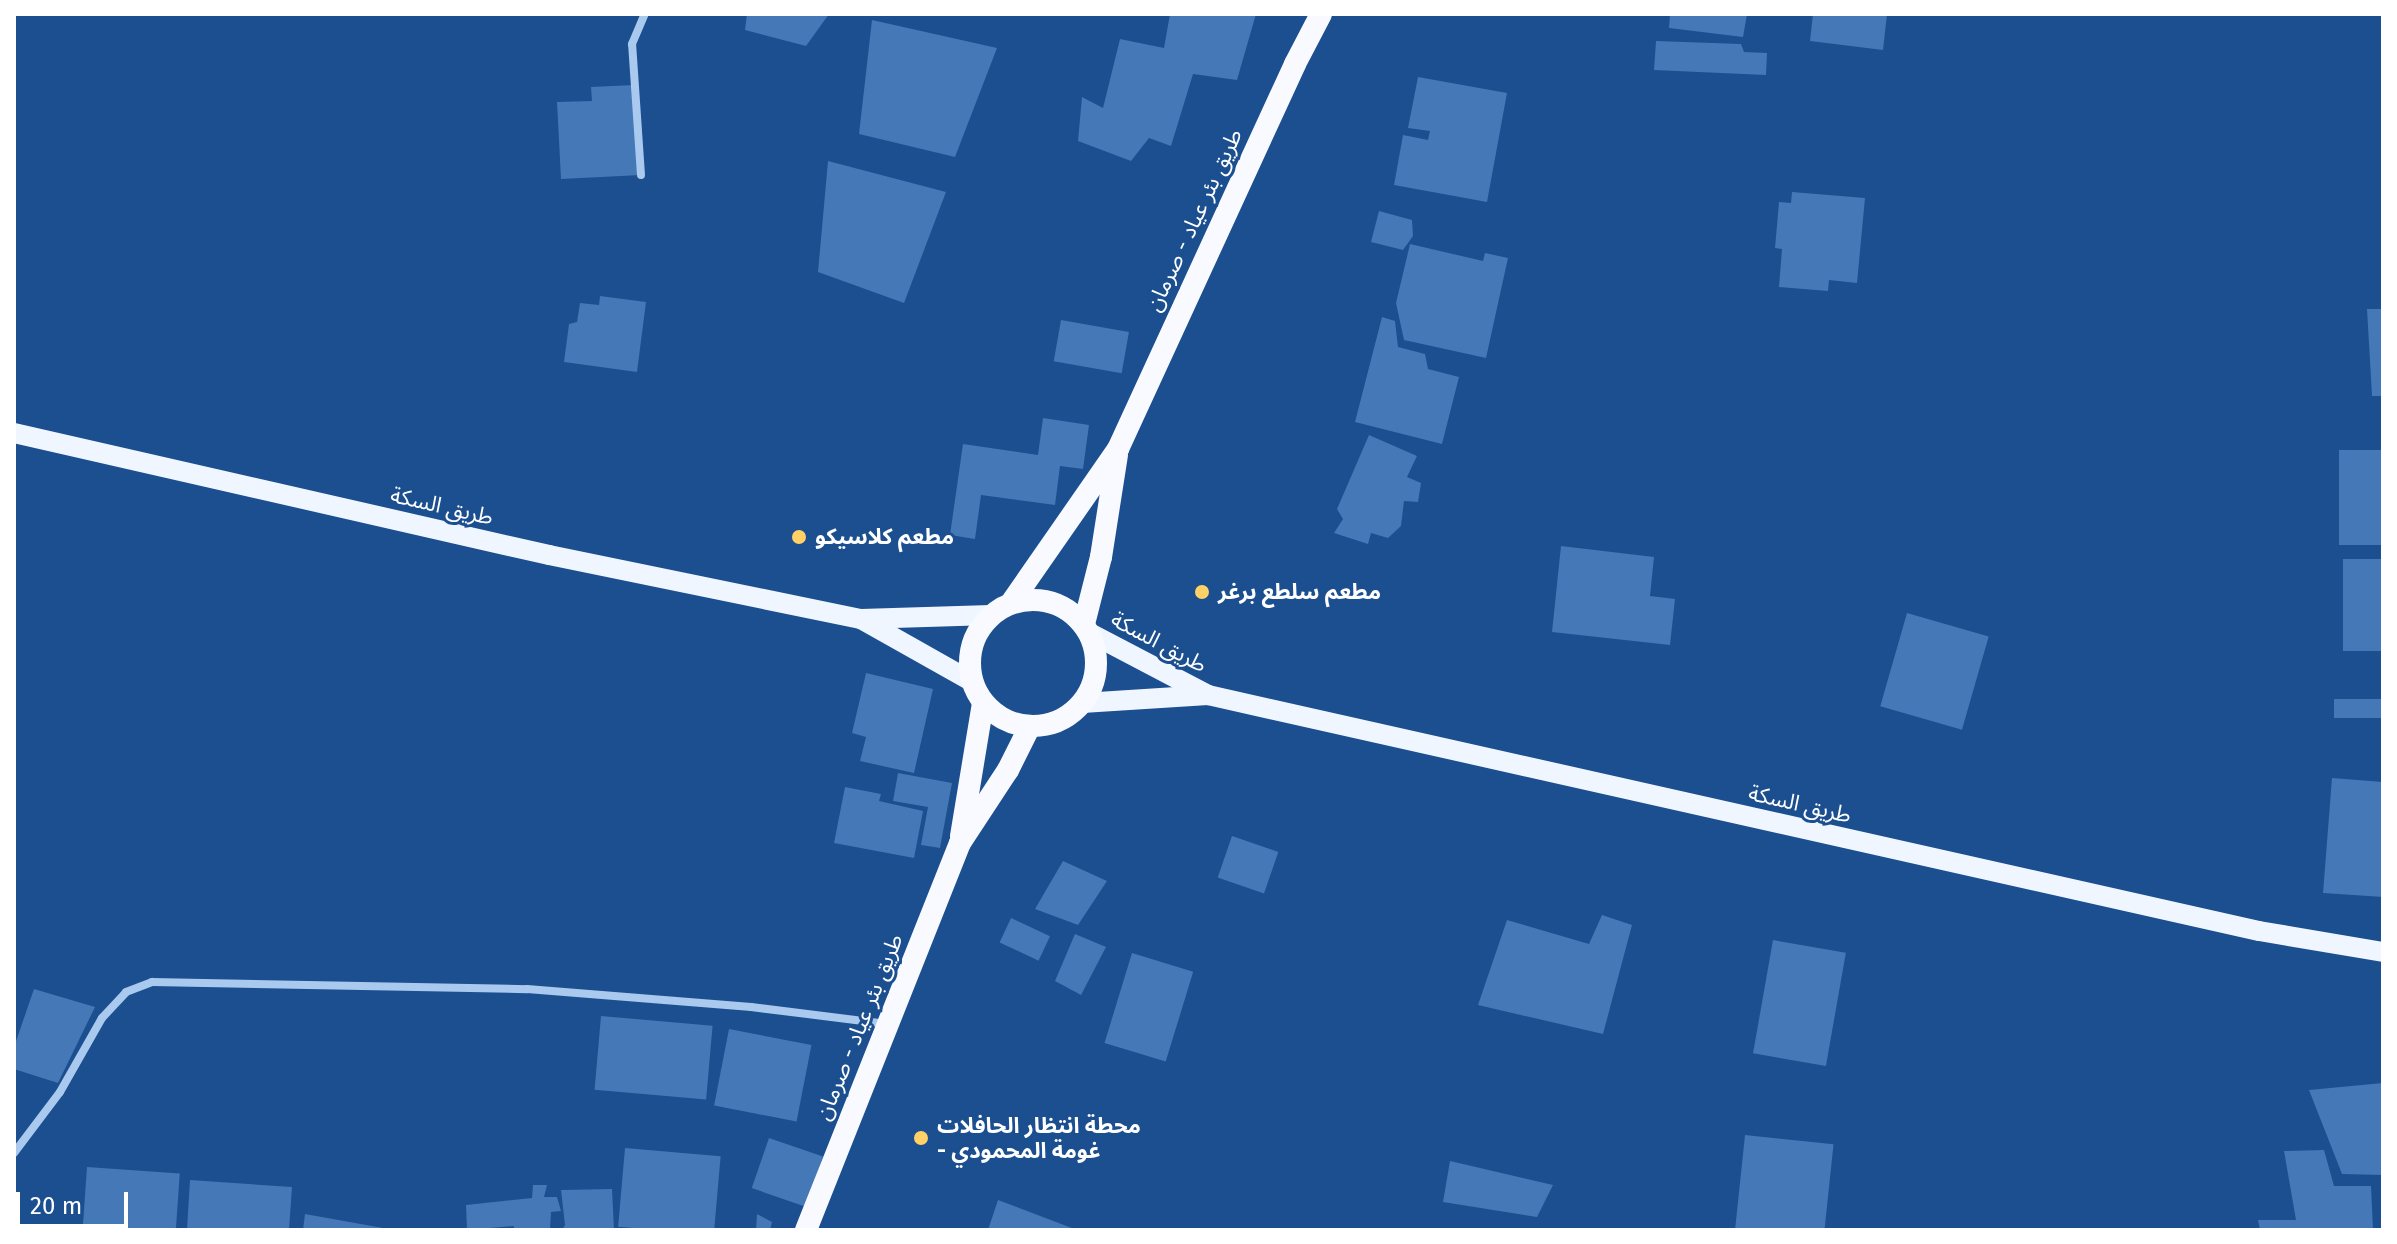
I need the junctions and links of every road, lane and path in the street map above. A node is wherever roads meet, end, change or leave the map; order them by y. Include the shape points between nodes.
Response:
1 (645, 14) edge
2 (1321, 14) edge
3 (641, 175) dead end
4 (14, 433) edge
5 (1118, 449) junction
6 (1011, 603) junction
7 (991, 615) junction
8 (861, 619) junction
9 (1086, 628) junction
10 (971, 681) junction
11 (1208, 695) junction
12 (983, 703) junction
13 (1082, 703) junction
14 (1030, 726) junction
15 (960, 843) junction
16 (2383, 952) edge
17 (888, 1024) junction
18 (14, 1153) edge
19 (806, 1230) edge

1 - 3 street via 632,44
2 - 5 highway, طريق بئر عياد - صرمان
4 - 8 main road, طريق السكة via 549,555
5 - 6 highway
5 - 9 highway
6 - 7 highway
6 - 9 highway via 1055,603
7 - 8 main road
7 - 10 highway via 976,634 969,657
8 - 10 main road
9 - 11 main road, طريق السكة
9 - 13 highway via 1095,652 1095,673
10 - 12 highway
11 - 13 main road, طريق السكة
11 - 16 main road, طريق السكة via 2259,931
12 - 14 highway via 1004,720
12 - 15 highway
13 - 14 highway via 1068,717
14 - 15 highway
15 - 17 highway, طريق بئر عياد - صرمان
17 - 18 street via 527,989 152,982 126,992 102,1018 60,1092
17 - 19 highway, طريق بئر عياد - صرمان

